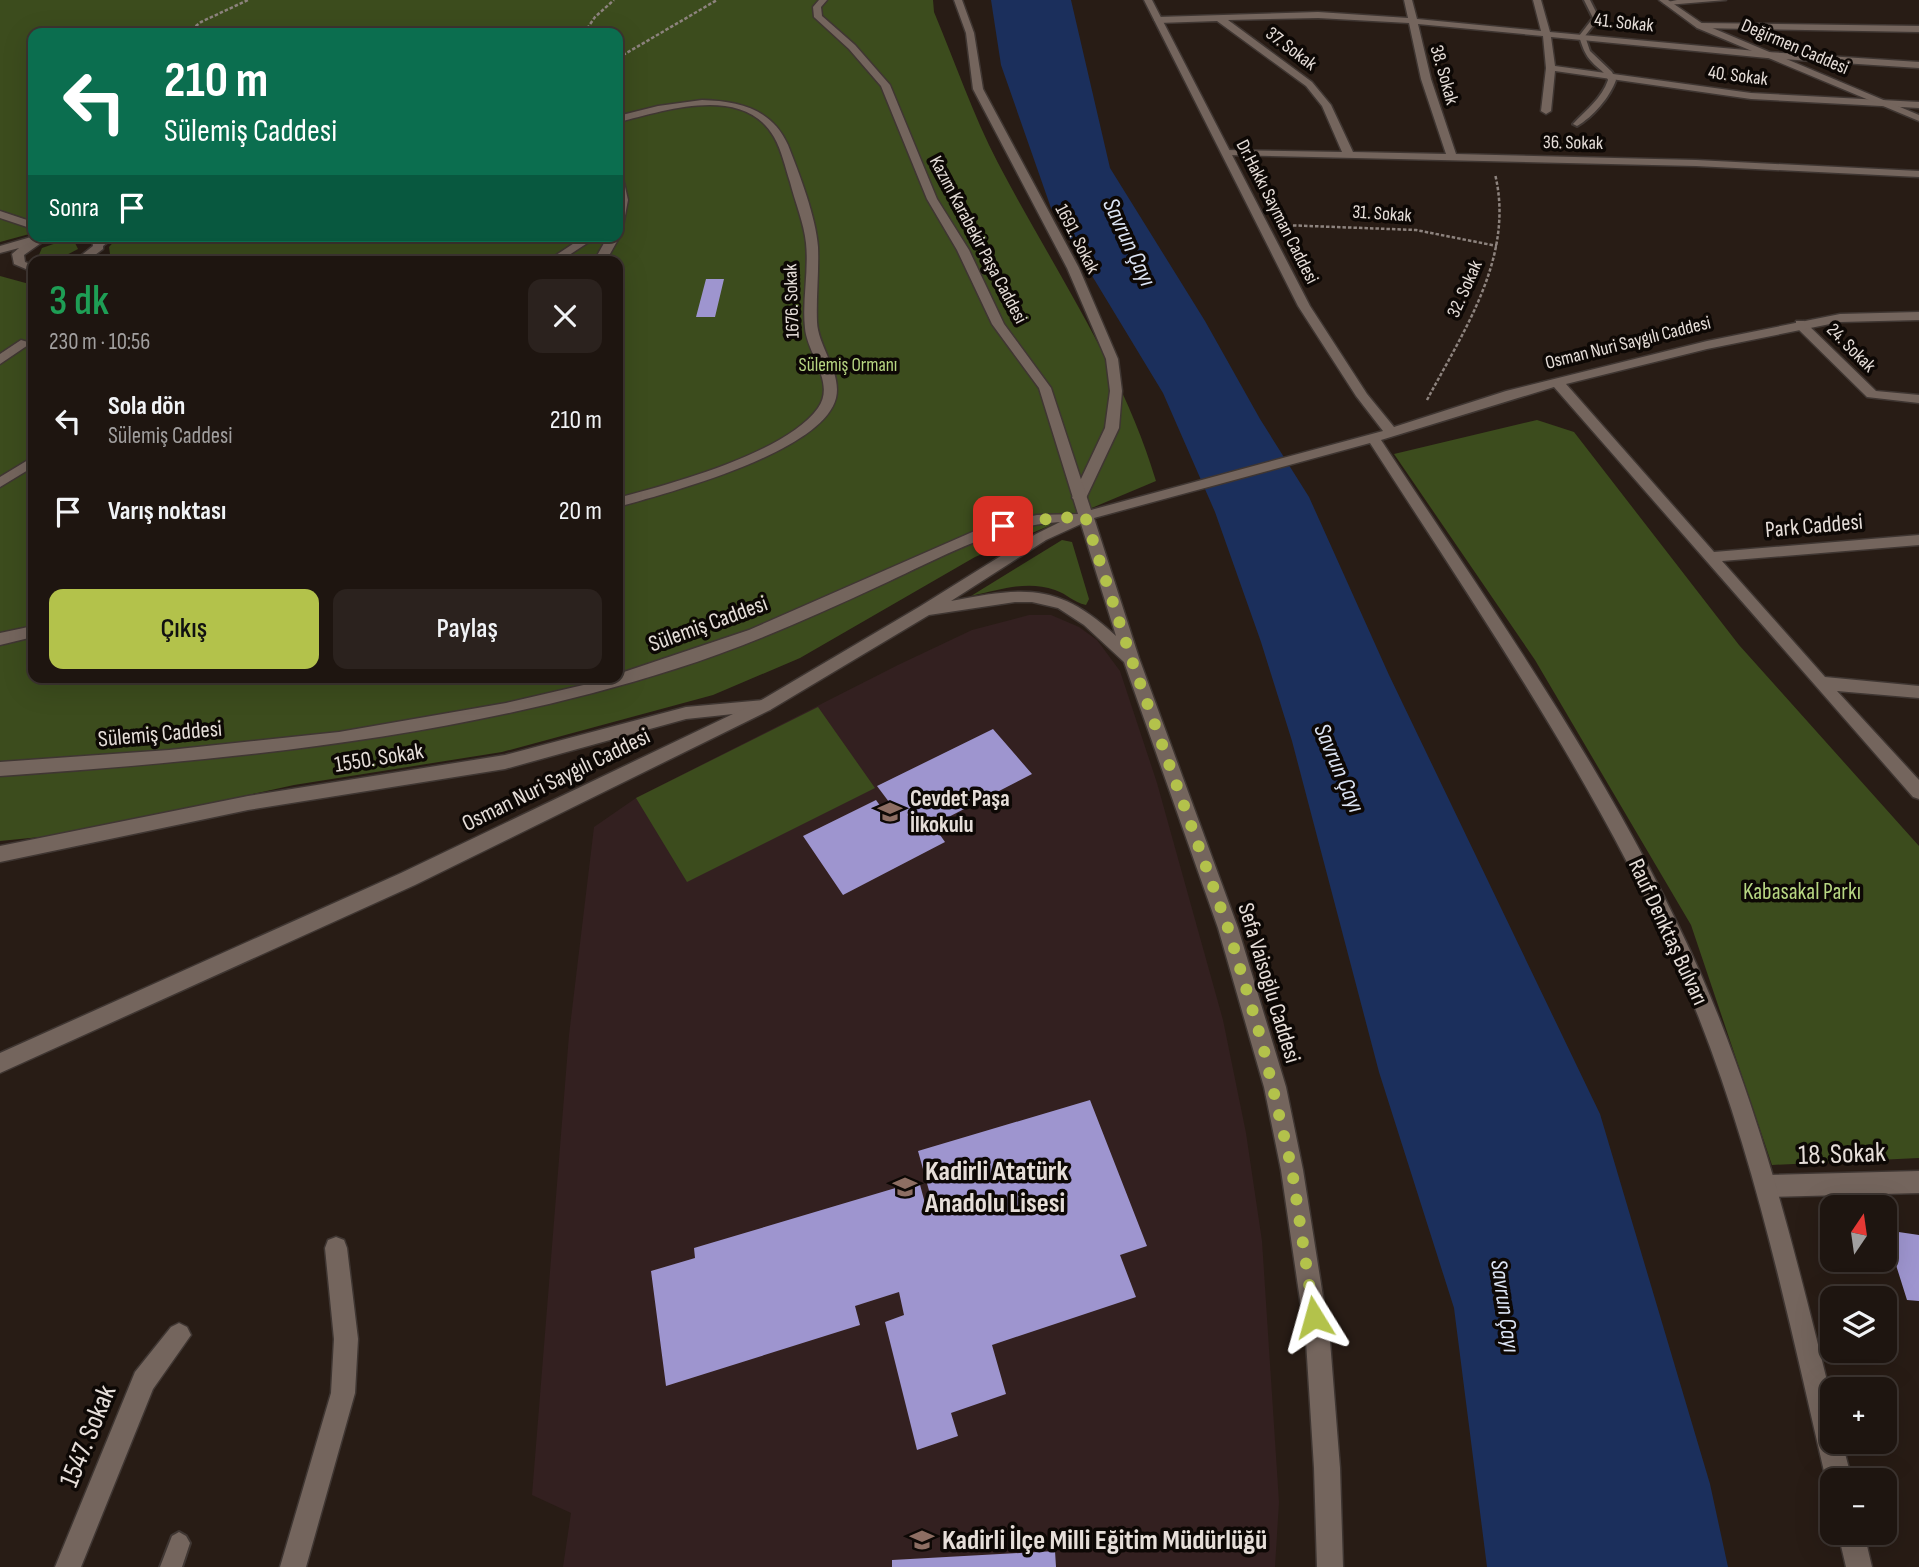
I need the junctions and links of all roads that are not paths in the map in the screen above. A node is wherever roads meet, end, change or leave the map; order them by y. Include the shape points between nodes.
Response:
1 (823, 0) edge
2 (958, 0) edge
3 (1148, 0) edge
4 (1408, 0) edge
5 (1536, 0) edge
6 (1587, 0) edge
7 (1722, 0) edge
8 (1665, 2) edge
9 (1219, 18) junction
10 (1158, 20) junction
11 (1410, 20) junction
12 (1700, 26) junction
13 (1919, 29) edge
14 (1547, 32) junction
15 (1581, 36) junction
16 (1767, 55) junction
17 (1919, 65) edge
18 (1553, 68) junction
19 (1612, 76) junction
20 (1885, 104) junction
21 (1919, 104) edge
22 (1546, 110) dead end
23 (623, 117) edge
24 (1919, 118) edge
25 (1577, 124) dead end
26 (1227, 152) junction
27 (1349, 155) junction
28 (1452, 158) junction
29 (1919, 174) edge
30 (0, 214) edge
31 (28, 224) edge
32 (0, 239) edge
33 (28, 241) edge
34 (33, 242) edge
35 (97, 242) edge
36 (583, 242) edge
37 (15, 245) junction
38 (0, 250) edge
39 (88, 256) edge
40 (560, 256) edge
41 (8, 265) dead end
42 (28, 268) edge
43 (28, 268) edge
44 (1919, 316) edge
45 (1800, 324) junction
46 (28, 340) edge
47 (0, 359) edge
48 (1557, 382) junction
49 (1919, 399) edge
50 (1372, 438) junction
51 (28, 464) edge
52 (0, 483) edge
53 (623, 501) edge
54 (1082, 507) junction
55 (1919, 540) edge
56 (1713, 557) junction
57 (924, 611) junction
58 (28, 633) edge
59 (0, 639) edge
60 (1131, 658) junction
61 (623, 677) edge
62 (602, 683) edge
63 (1820, 683) junction
64 (1919, 692) edge
65 (764, 706) junction
66 (0, 769) edge
67 (1919, 792) edge
68 (0, 854) edge
69 (0, 1063) edge
70 (1919, 1182) edge
71 (1768, 1186) junction
72 (336, 1248) dead end
73 (179, 1335) dead end
74 (1836, 1468) edge
75 (179, 1543) dead end
76 (1854, 1545) edge
77 (68, 1567) edge
78 (172, 1567) edge
79 (293, 1567) edge
80 (1330, 1567) edge
81 (1859, 1567) edge

1 - 54 street, Kazım Karabekir Paşa Caddesi via 817,7 818,17 885,85 932,199 973,268 998,324 1045,387
2 - 54 street, 1691. Sokak via 970,33 978,89 1073,268 1112,359 1116,391 1112,428
3 - 10 street, Dr.Hakkı Sayman Caddesi
4 - 11 street, 38. Sokak
5 - 14 street
6 - 15 lane via 1595,22
7 - 8 street
8 - 12 street, Değirmen Caddesi
9 - 10 street, 41. Sokak
9 - 11 street, 41. Sokak via 1314,11
9 - 27 street, 37. Sokak via 1309,84 1326,106
10 - 26 street, Dr.Hakkı Sayman Caddesi
11 - 14 street, 41. Sokak
11 - 28 street, 38. Sokak
12 - 13 street
12 - 16 street, Değirmen Caddesi
14 - 15 street, 41. Sokak
14 - 18 street
15 - 16 street, 41. Sokak
15 - 19 lane via 1590,55
16 - 17 street, 41. Sokak
16 - 20 street, Değirmen Caddesi
18 - 19 street, 40. Sokak
18 - 22 street
19 - 20 street, 40. Sokak via 1771,98
19 - 25 lane via 1609,92
20 - 21 street, 40. Sokak
20 - 24 street, Değirmen Caddesi
23 - 53 street, 1676. Sokak via 681,105 723,103 756,116 776,133 811,242 811,331 831,387 824,409 783,441 705,477
26 - 27 street, 36. Sokak
26 - 50 street, Dr.Hakkı Sayman Caddesi via 1304,306 1362,396
27 - 28 street, 36. Sokak
28 - 29 street, 36. Sokak
30 - 31 street
32 - 37 street
33 - 37 street
34 - 42 street via 18,254 19,264
35 - 39 street
36 - 40 street
37 - 38 street
41 - 43 street
44 - 45 street, Osman Nuri Saygılı Caddesi
45 - 48 street, Osman Nuri Saygılı Caddesi
45 - 49 street, 24. Sokak via 1872,394
46 - 47 street
48 - 50 street, Osman Nuri Saygılı Caddesi
48 - 56 street
50 - 54 street, Osman Nuri Saygılı Caddesi via 1115,509
50 - 71 street, Rauf Denktaş Bulvarı via 1573,748 1619,827 1690,971
51 - 52 street
54 - 57 street, Osman Nuri Saygılı Caddesi
54 - 60 street, Sefa Vaisoğlu Caddesi
54 - 61 street, Sülemiş Caddesi via 976,534 728,644
55 - 56 street, Park Caddesi
56 - 63 street
57 - 60 street via 1043,597 1065,605
57 - 65 street, Osman Nuri Saygılı Caddesi
58 - 59 street
60 - 80 street, Sefa Vaisoğlu Caddesi via 1228,928 1275,1087 1318,1341
62 - 66 street, Sülemiş Caddesi via 522,704 324,740
63 - 64 street
63 - 67 street
65 - 68 street, 1550. Sokak via 686,713 505,762 238,805
65 - 69 street, Osman Nuri Saygılı Caddesi via 373,895
70 - 71 street, 18. Sokak
71 - 74 street, Rauf Denktaş Bulvarı
72 - 79 street via 346,1339 343,1393
73 - 77 street, 1547. Sokak via 144,1381
75 - 78 lane
76 - 81 street

